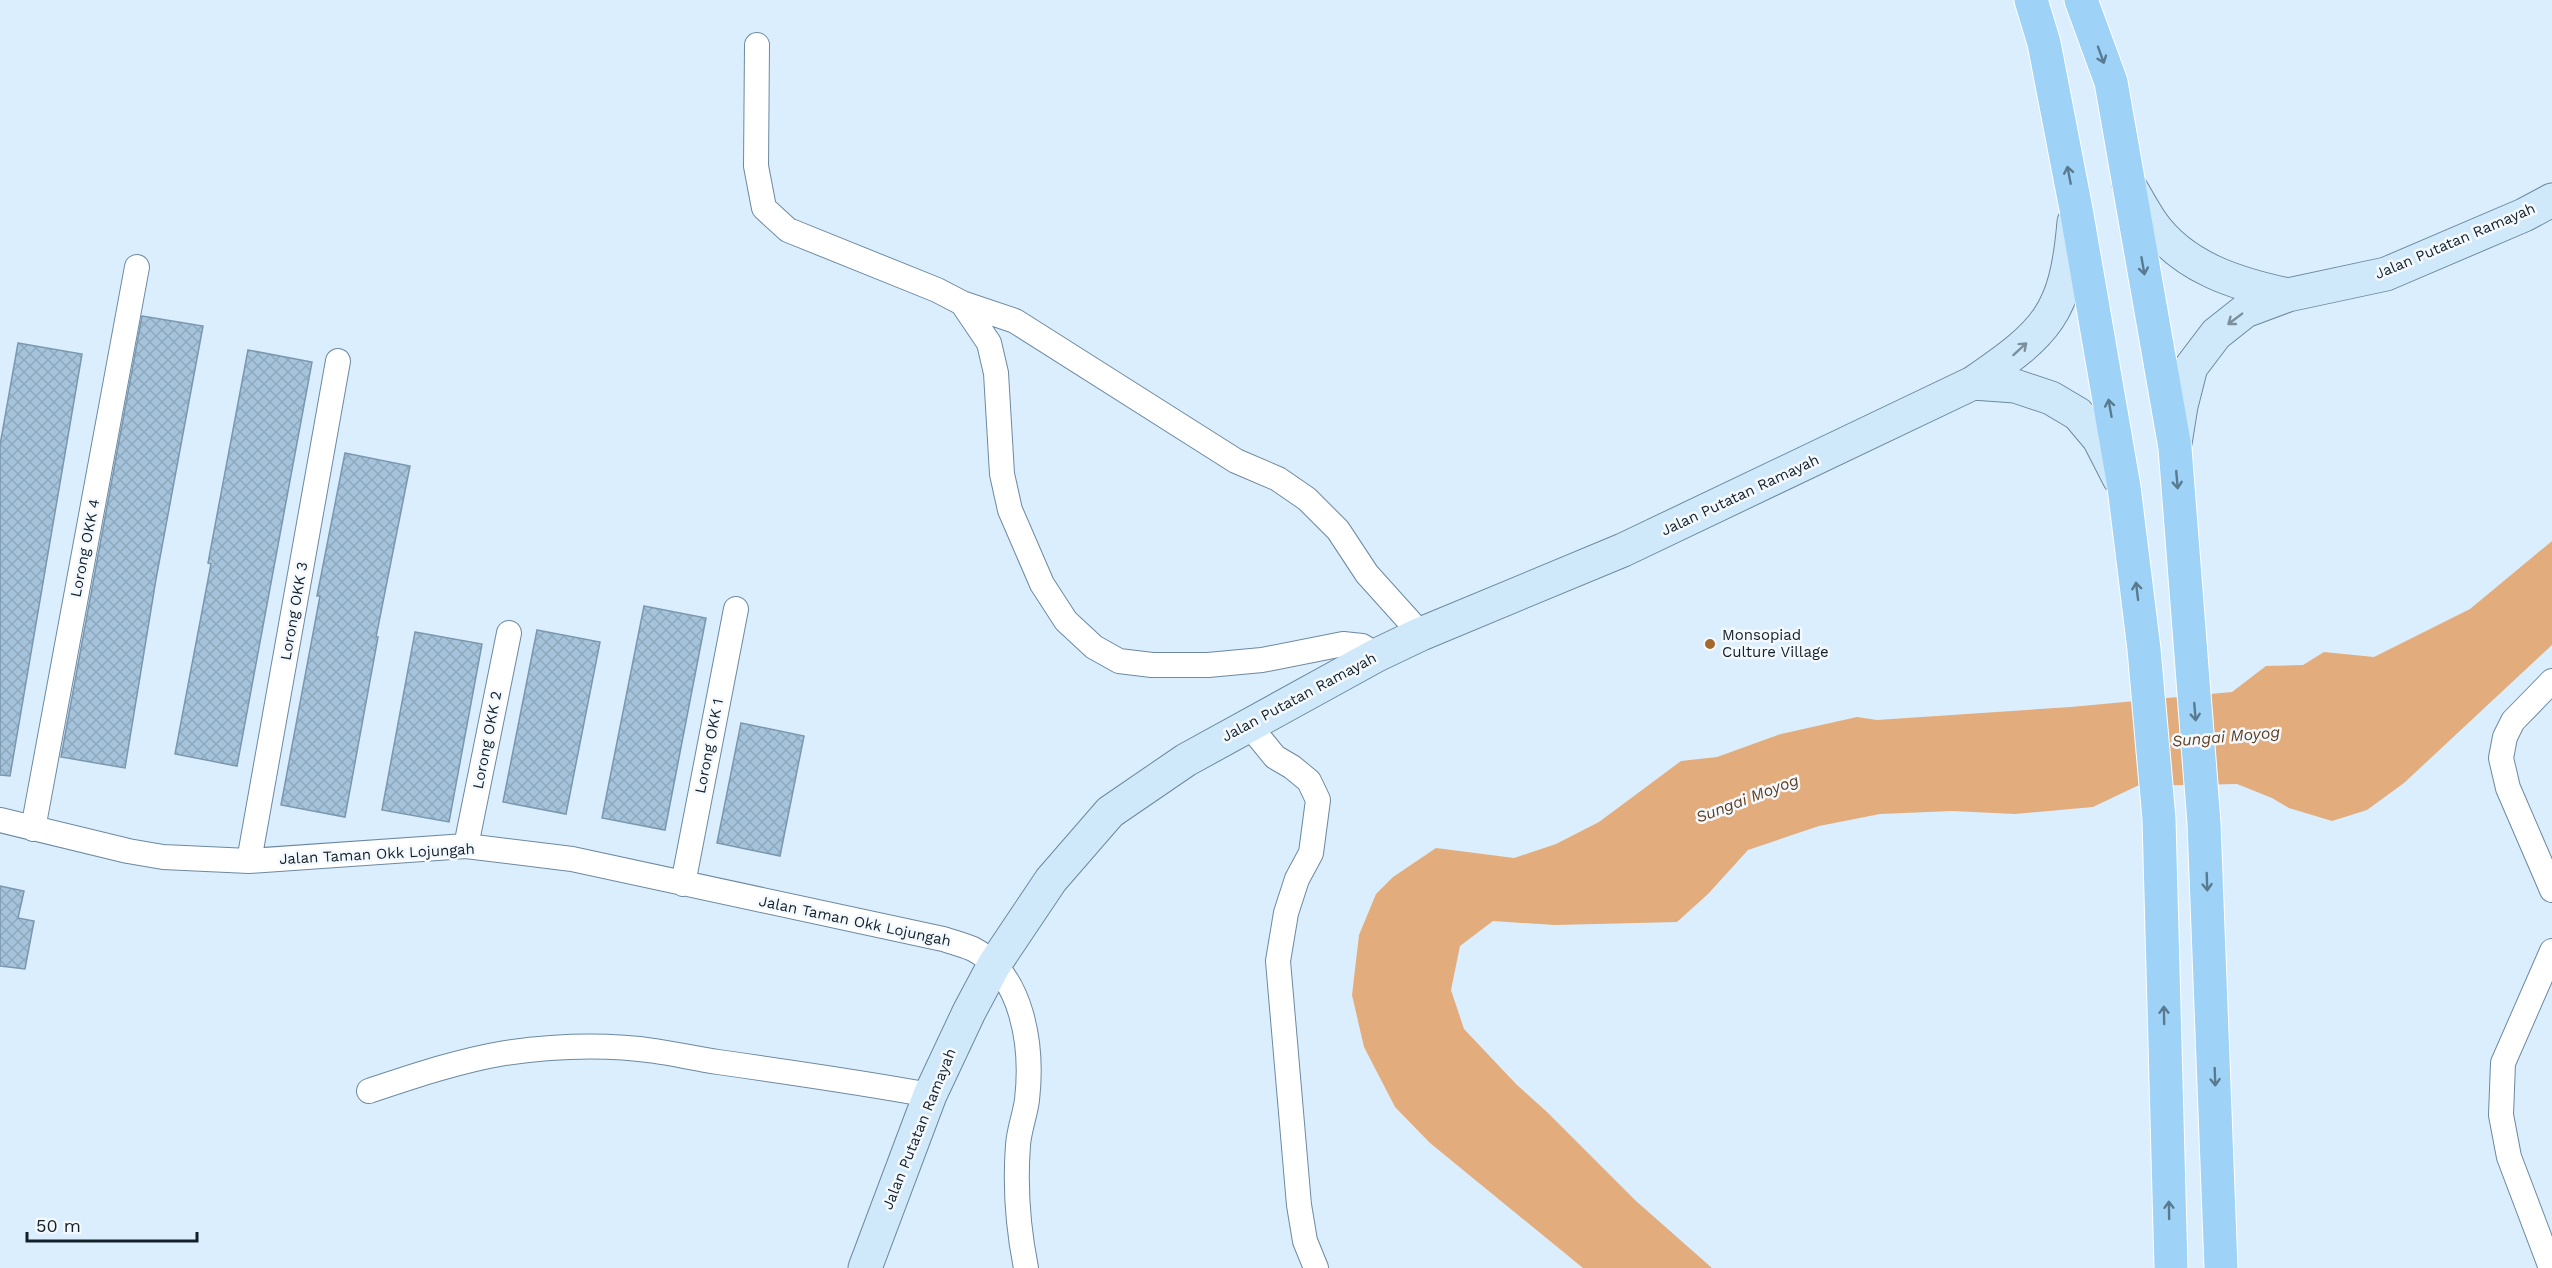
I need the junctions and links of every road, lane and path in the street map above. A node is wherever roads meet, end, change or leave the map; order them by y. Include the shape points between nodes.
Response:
1 (2031, 0) edge
2 (2081, 0) edge
3 (757, 45) dead end
4 (2129, 185) junction
5 (2552, 200) edge
6 (2076, 209) junction
7 (137, 267) dead end
8 (2288, 295) junction
9 (962, 303) junction
10 (338, 361) dead end
11 (1973, 383) junction
12 (2175, 448) junction
13 (2124, 487) junction
14 (736, 609) dead end
15 (509, 633) dead end
16 (1421, 634) junction
17 (1377, 655) junction
18 (2552, 681) edge
19 (1248, 724) junction
20 (0, 820) edge
21 (33, 829) junction
22 (466, 846) junction
23 (249, 861) junction
24 (682, 884) junction
25 (2552, 890) edge
26 (2552, 951) edge
27 (994, 965) junction
28 (369, 1090) dead end
29 (930, 1095) junction
30 (865, 1268) edge
31 (1026, 1268) edge
32 (1316, 1268) edge
33 (2171, 1268) edge
34 (2221, 1268) edge
35 (2551, 1268) edge

6 -> 1 main road via 2044,43
2 -> 4 main road via 2111,82
3 - 9 street via 756,166 764,208 788,230
4 - 8 main road, Jalan Putatan Ramayah via 2151,222 2171,245 2205,269 2249,287
4 -> 12 main road
5 - 8 main road, Jalan Putatan Ramayah via 2386,274
11 -> 6 main road, Jalan Putatan Ramayah via 2016,353 2045,326 2062,294 2071,258
13 -> 6 main road
7 - 21 street, Lorong OKK 4
8 -> 12 main road, Jalan Putatan Ramayah via 2246,311 2216,334 2191,367
9 - 16 street via 1015,321 1236,460 1278,479 1307,499 1338,530 1367,574
9 - 17 street via 989,343 996,374 1002,474 1010,510 1042,584 1066,621 1094,647 1119,661 1152,665 1262,660 1343,644 1362,646
10 - 23 street, Lorong OKK 3
11 - 13 main road, Jalan Putatan Ramayah via 2014,386 2051,398 2078,414 2099,439
11 - 16 main road, Jalan Putatan Ramayah via 1623,550
12 -> 34 main road via 2204,823
33 -> 13 main road via 2159,819 2145,650
14 - 24 street, Lorong OKK 1
15 - 22 street, Lorong OKK 2
16 - 17 main road, Jalan Putatan Ramayah
17 - 19 main road, Jalan Putatan Ramayah
18 - 25 street via 2513,721 2501,758 2508,789
19 - 27 main road, Jalan Putatan Ramayah via 1110,812 1051,880
19 - 32 street via 1275,757 1309,781 1318,800 1311,853 1286,913 1278,961 1299,1205 1305,1241
20 - 21 street, Jalan Taman Okk Lojungah
21 - 23 street, Jalan Taman Okk Lojungah via 163,857
22 - 23 street, Jalan Taman Okk Lojungah
22 - 24 street, Jalan Taman Okk Lojungah via 572,859
24 - 27 street, Jalan Taman Okk Lojungah via 943,939 973,949
26 - 35 street via 2504,1063 2501,1115 2510,1157
27 - 29 main road, Jalan Putatan Ramayah
27 - 31 street, Jalan Taman Okk Lojungah via 1014,992 1026,1032 1027,1100 1018,1144 1018,1170 1020,1238
28 - 29 street via 506,1053 578,1048 655,1051
29 - 30 main road, Jalan Putatan Ramayah

